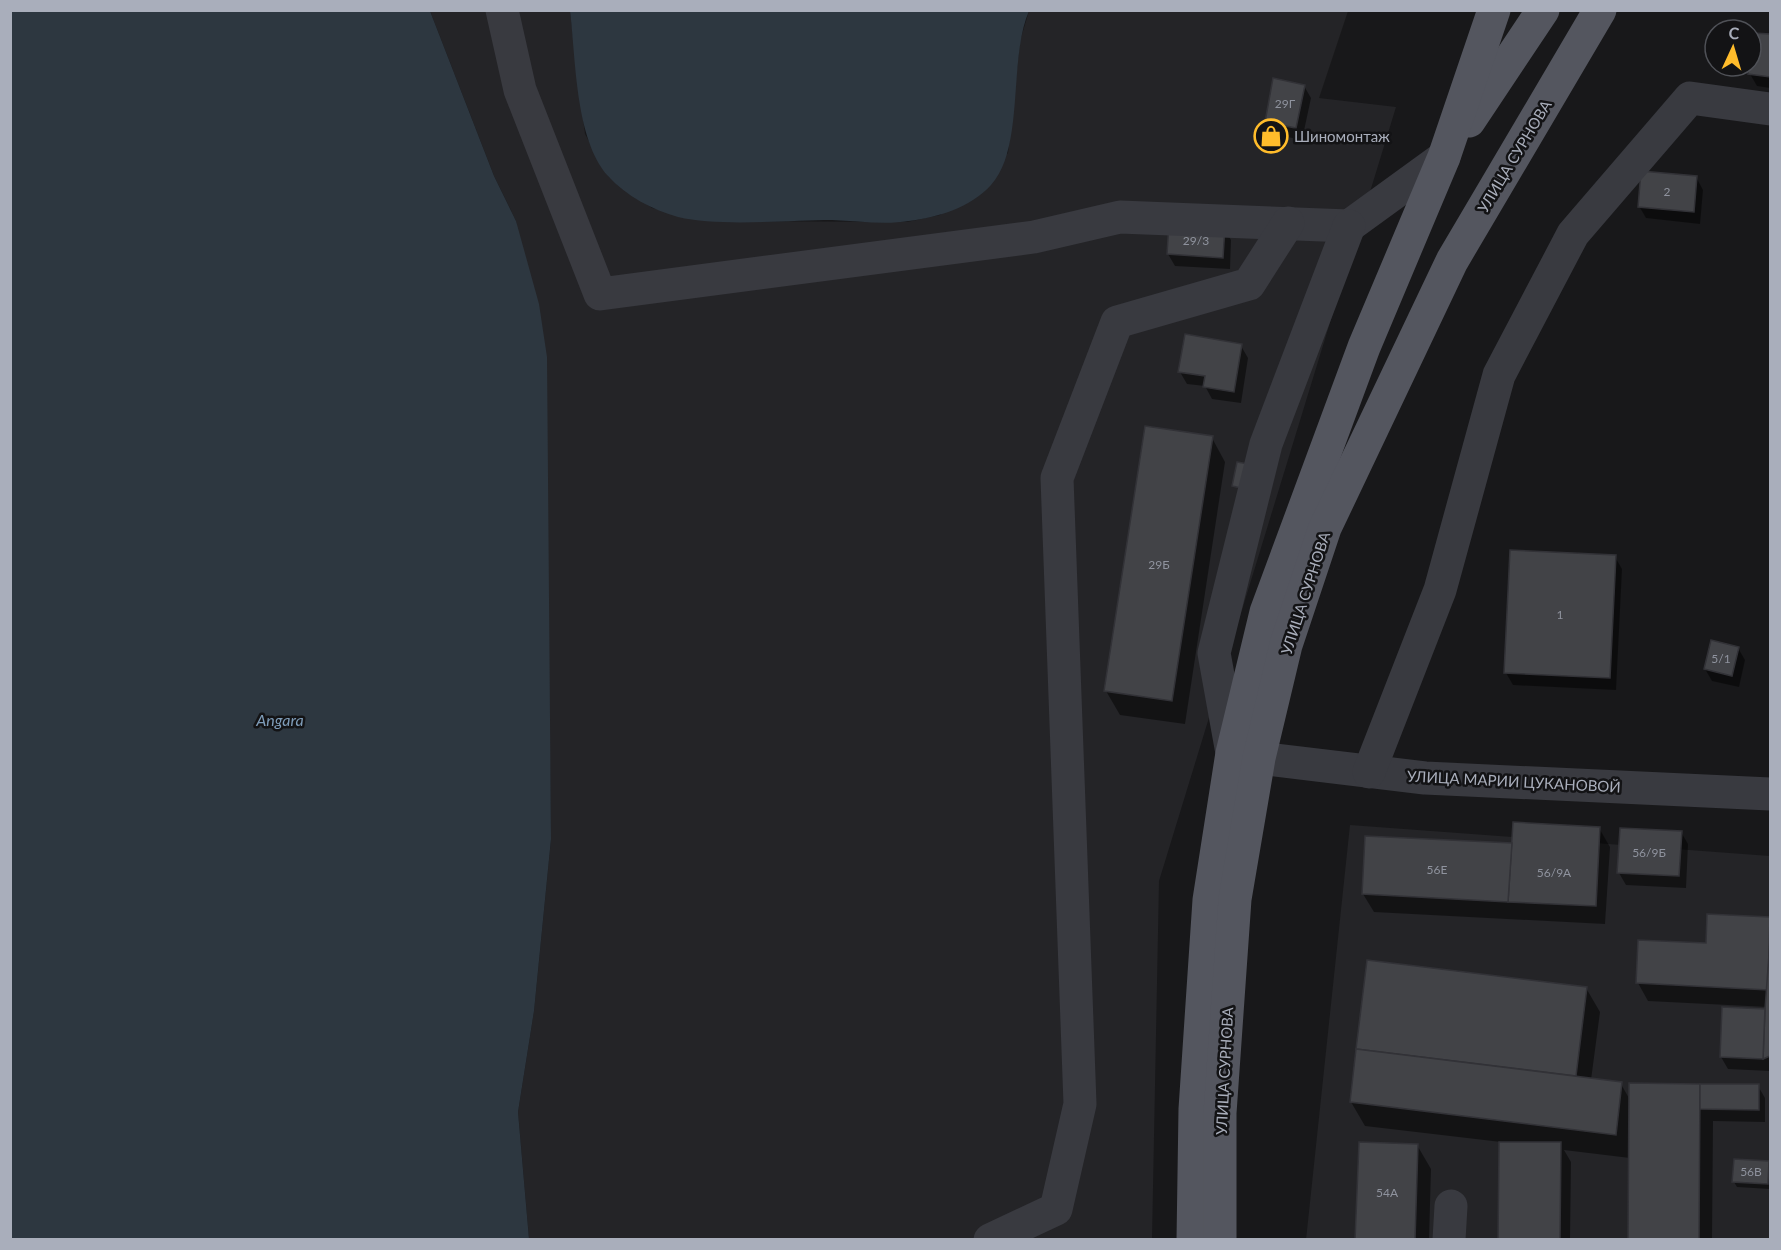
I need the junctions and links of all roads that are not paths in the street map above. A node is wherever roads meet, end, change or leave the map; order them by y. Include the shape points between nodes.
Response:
1 (502, 10) edge
2 (1494, 10) edge
3 (1543, 10) edge
4 (1600, 10) edge
5 (1770, 110) edge
6 (1444, 157) junction
7 (1288, 223) junction
8 (1349, 226) junction
9 (1245, 756) junction
10 (1370, 772) junction
11 (1770, 794) edge
12 (1451, 1206) dead end
13 (990, 1239) edge
14 (1192, 1239) edge
15 (1220, 1239) edge
16 (1449, 1239) edge

1 - 7 street via 520,90 600,294 1035,237 1120,217
2 - 6 main road
3 - 6 main road
4 - 9 main road, УЛИЦА СУРНОВА via 1452,261 1326,528
5 - 10 street via 1690,98 1573,234 1499,375 1440,590
6 - 8 street
6 - 9 main road, УЛИЦА СУРНОВА via 1364,347 1266,612
7 - 8 street
7 - 13 street via 1249,284 1117,322 1057,478 1080,1104 1056,1209
8 - 9 street via 1266,444 1214,653
9 - 10 street, УЛИЦА МАРИИ ЦУКАНОВОЙ
9 - 14 main road, УЛИЦА СУРНОВА via 1209,900 1195,1109
9 - 15 main road, УЛИЦА СУРНОВА via 1220,1113
10 - 11 street, УЛИЦА МАРИИ ЦУКАНОВОЙ
12 - 16 street

